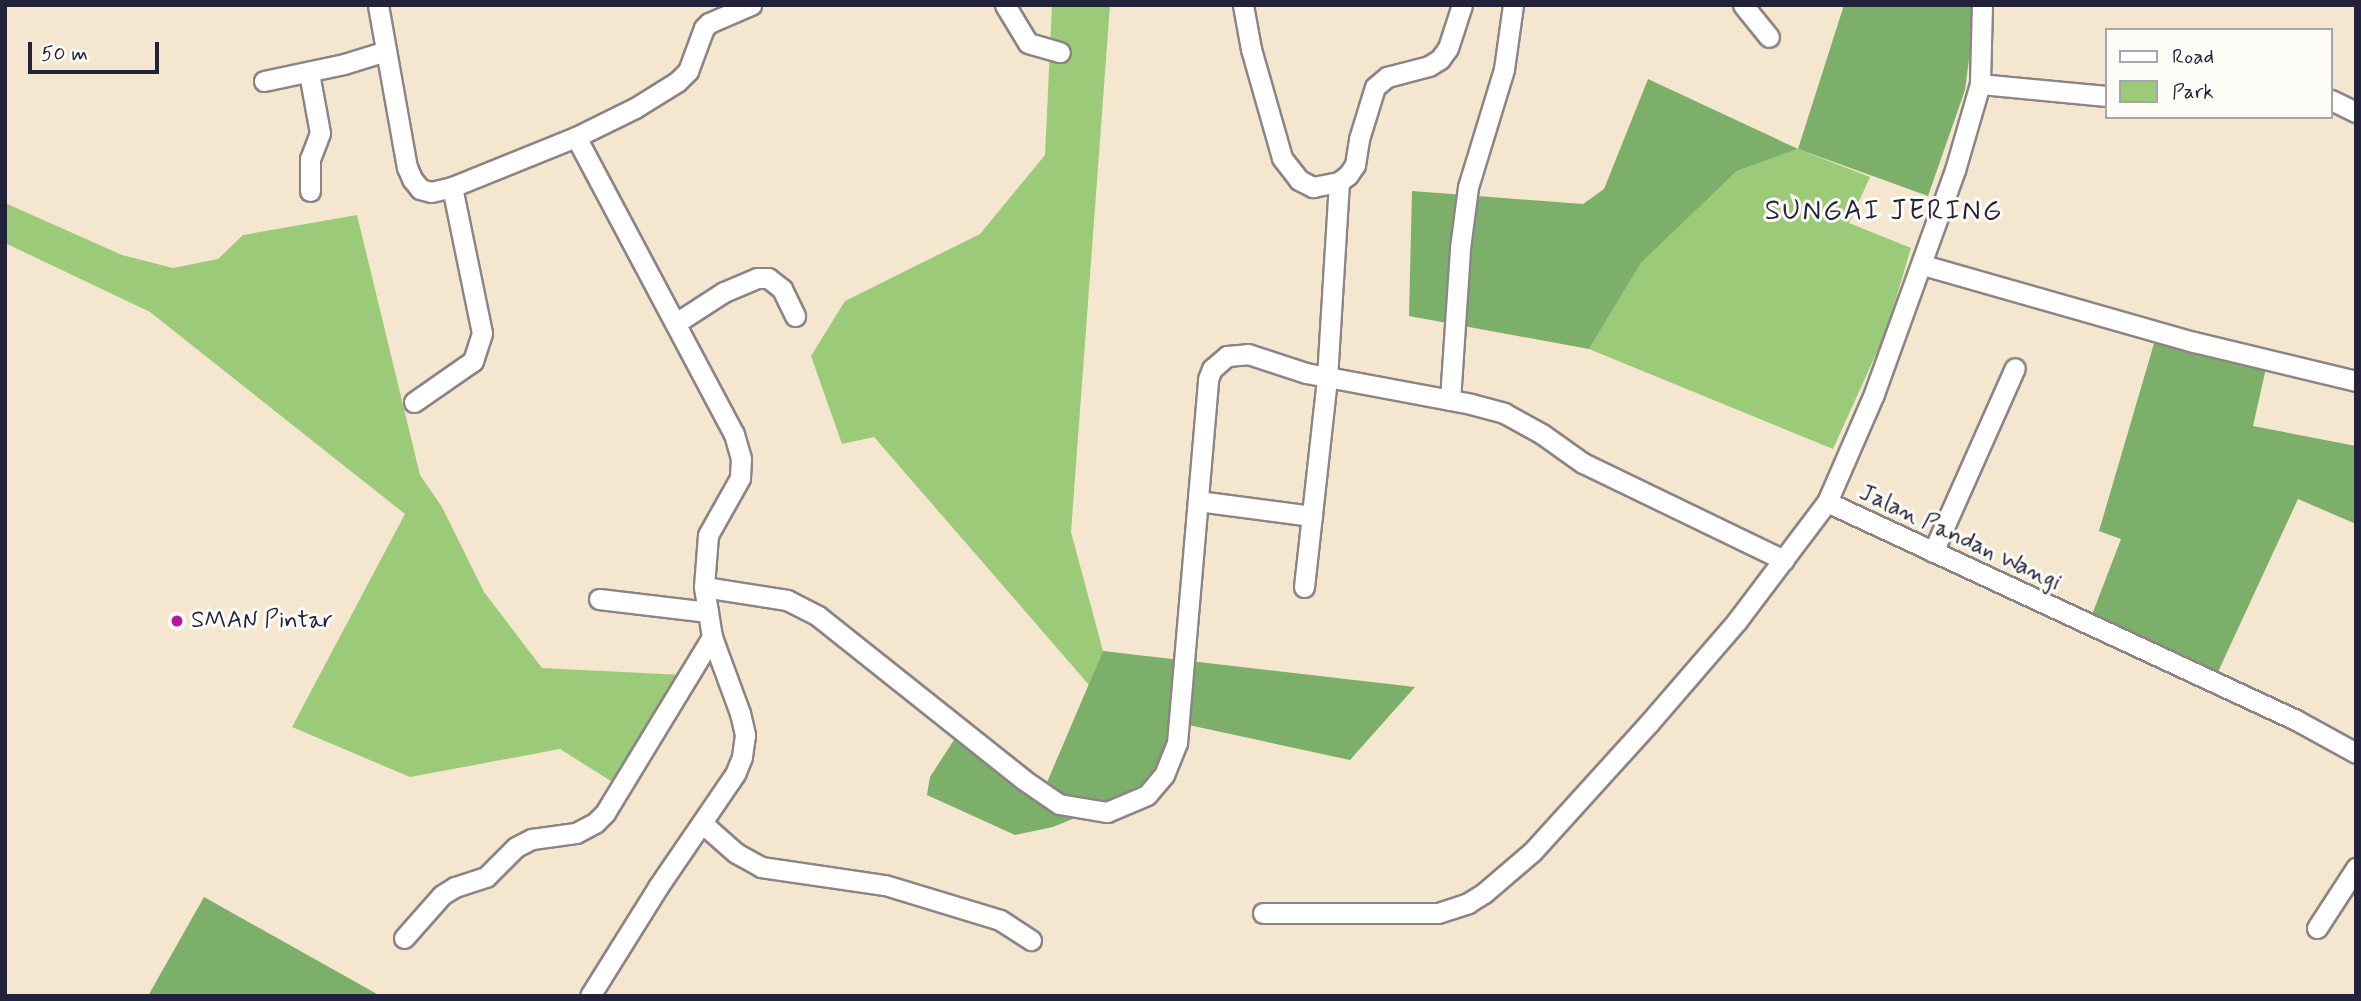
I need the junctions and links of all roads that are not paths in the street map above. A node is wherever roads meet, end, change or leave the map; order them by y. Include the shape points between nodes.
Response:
1 (378, 5) edge
2 (751, 5) edge
3 (1005, 5) edge
4 (1243, 5) edge
5 (1462, 5) edge
6 (1513, 5) edge
7 (1743, 5) edge
8 (1982, 5) edge
9 (1769, 37) dead end
10 (386, 51) junction
11 (1060, 52) dead end
12 (309, 72) junction
13 (264, 81) dead end
14 (1980, 84) junction
15 (2106, 96) edge
16 (2333, 101) edge
17 (2356, 112) edge
18 (576, 137) junction
19 (1339, 182) junction
20 (452, 187) junction
21 (310, 191) dead end
22 (1923, 265) junction
23 (795, 316) dead end
24 (676, 323) junction
25 (2015, 368) dead end
26 (1326, 378) junction
27 (2356, 381) edge
28 (1450, 401) junction
29 (414, 402) dead end
30 (1198, 501) junction
31 (1827, 502) junction
32 (1312, 516) junction
33 (1933, 552) junction
34 (1784, 560) junction
35 (704, 587) junction
36 (1304, 587) dead end
37 (599, 599) dead end
38 (708, 612) junction
39 (712, 637) junction
40 (2356, 753) edge
41 (702, 823) junction
42 (2356, 868) edge
43 (1263, 913) dead end
44 (2317, 928) dead end
45 (404, 938) dead end
46 (1031, 940) dead end
47 (590, 996) edge

1 - 10 street
2 - 18 street via 704,29 688,71 677,82
3 - 11 street via 1028,43
4 - 19 street via 1282,158 1299,180 1312,187
5 - 19 street via 1440,59 1387,77 1376,87 1355,165
6 - 28 street via 1504,69 1468,187
7 - 9 street
8 - 14 street, Jalan Pandan Wangi
10 - 12 street
10 - 20 street via 412,180 431,192
12 - 13 street
12 - 21 street via 320,134 310,159
14 - 15 street
14 - 22 street, Jalan Pandan Wangi
16 - 17 street
18 - 20 street
18 - 24 street
19 - 26 street
20 - 29 street via 482,332 473,361
22 - 27 street via 2194,342
22 - 31 street, Jalan Pandan Wangi
23 - 24 street via 776,283 757,278 724,292
24 - 35 street via 734,434 741,458 740,478 708,535
25 - 33 street
26 - 28 street
26 - 30 street via 1248,354 1236,353 1219,361 1208,379
26 - 32 street
28 - 34 street via 1504,413 1583,463
30 - 32 street
30 - 35 street via 1177,743 1164,775 1147,795 1107,812 1059,804 818,616 787,600
31 - 33 street, Jalan Pandan Wangi
31 - 34 street
32 - 36 street
33 - 40 street, Jalan Pandan Wangi via 2296,720
34 - 43 street via 1640,733 1532,852 1484,893 1438,913
35 - 38 street
37 - 38 street
38 - 39 street
39 - 41 street via 745,735 735,774
39 - 45 street via 595,823 576,833 532,839 516,847 486,877 442,895
41 - 46 street via 736,853 761,867 885,885 1000,920
41 - 47 street
42 - 44 street

